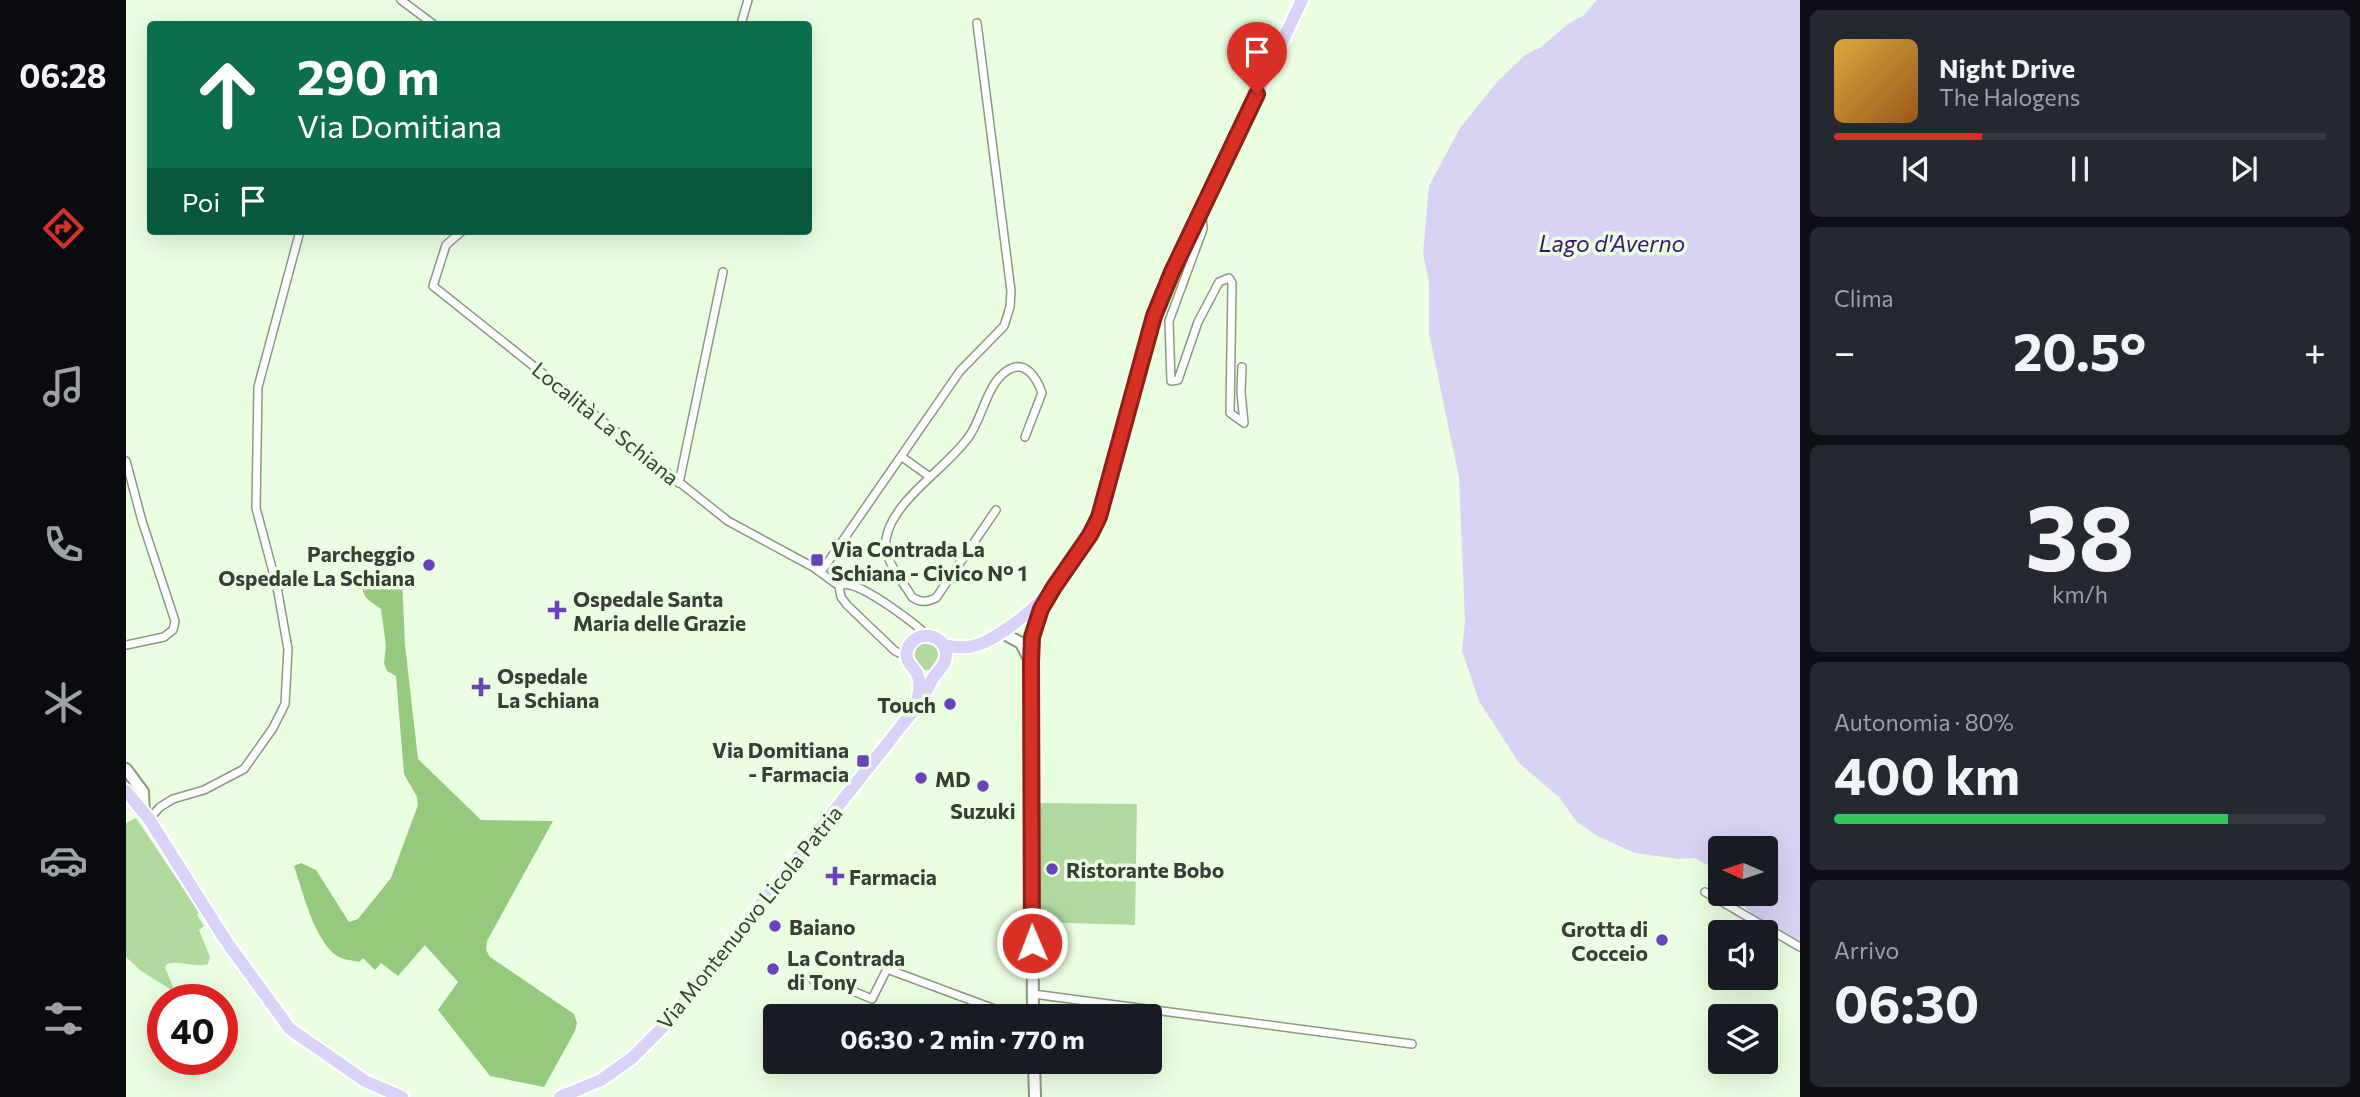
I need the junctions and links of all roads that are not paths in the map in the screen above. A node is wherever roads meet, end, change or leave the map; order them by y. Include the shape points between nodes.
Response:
1 (401, 0) edge
2 (748, 0) edge
3 (1302, 0) edge
4 (429, 21) edge
5 (742, 21) edge
6 (977, 23) dead end
7 (1201, 211) junction
8 (299, 235) edge
9 (458, 235) edge
10 (723, 272) dead end
11 (1242, 367) dead end
12 (1025, 437) dead end
13 (902, 457) junction
14 (126, 461) edge
15 (930, 477) junction
16 (679, 483) junction
17 (996, 510) dead end
18 (821, 572) junction
19 (839, 586) junction
20 (1054, 587) junction
21 (1041, 609) junction
22 (1021, 622) junction
23 (927, 635) junction
24 (1008, 636) junction
25 (1032, 637) junction
26 (126, 645) edge
27 (944, 645) junction
28 (906, 656) junction
29 (951, 660) junction
30 (1031, 663) junction
31 (916, 673) junction
32 (936, 673) junction
33 (914, 709) junction
34 (126, 769) edge
35 (130, 788) edge
36 (146, 816) junction
37 (1705, 892) dead end
38 (1800, 947) edge
39 (813, 980) dead end
40 (1033, 994) junction
41 (981, 1004) edge
42 (1033, 1004) edge
43 (1412, 1044) dead end
44 (1034, 1074) edge
45 (402, 1097) edge
46 (559, 1097) edge
47 (1035, 1097) edge

1 - 4 street
2 - 5 street
3 - 7 main road
6 - 13 street via 1010,307 1004,326 960,371
7 - 11 street via 1203,229 1169,321 1171,381 1178,380 1198,322 1219,282 1228,278 1232,283 1230,413 1244,422
7 - 20 main road via 1154,316 1099,517
8 - 36 street via 258,387 256,508 288,649 285,704 244,769 204,790 173,799
9 - 16 street, Località La Schiana via 446,245 433,286
10 - 16 street
12 - 15 street via 1042,393 1036,377 1017,368 1000,378 970,437
13 - 15 street
13 - 18 street
14 - 26 street via 175,621 173,631 164,637
15 - 17 street via 900,512 886,539 886,555 918,601 936,598
16 - 18 street, Località La Schiana via 746,532
18 - 19 street, Località La Schiana
19 - 23 street, Località La Schiana via 849,584 863,591 912,620
19 - 28 street, Località La Schiana via 847,605
20 - 21 main road
20 - 22 main road
21 - 22 main road
21 - 25 street
22 - 24 main road
22 - 25 street
22 - 27 main road via 980,645 962,649
23 - 27 main road
23 - 28 main road via 916,638
24 - 29 main road
24 - 30 street via 1021,643
25 - 30 street
27 - 29 main road
28 - 31 main road
29 - 32 main road, Via Montenuovo Licola Patria
30 - 40 street
31 - 32 main road
31 - 33 main road via 919,688
32 - 33 main road, Via Montenuovo Licola Patria
33 - 46 main road, Via Montenuovo Licola Patria via 665,1026 601,1080
34 - 35 street
35 - 36 main road
36 - 45 main road via 290,1030 365,1081
37 - 38 street
39 - 41 street via 872,999 887,969
40 - 42 street
40 - 43 street
44 - 47 street

